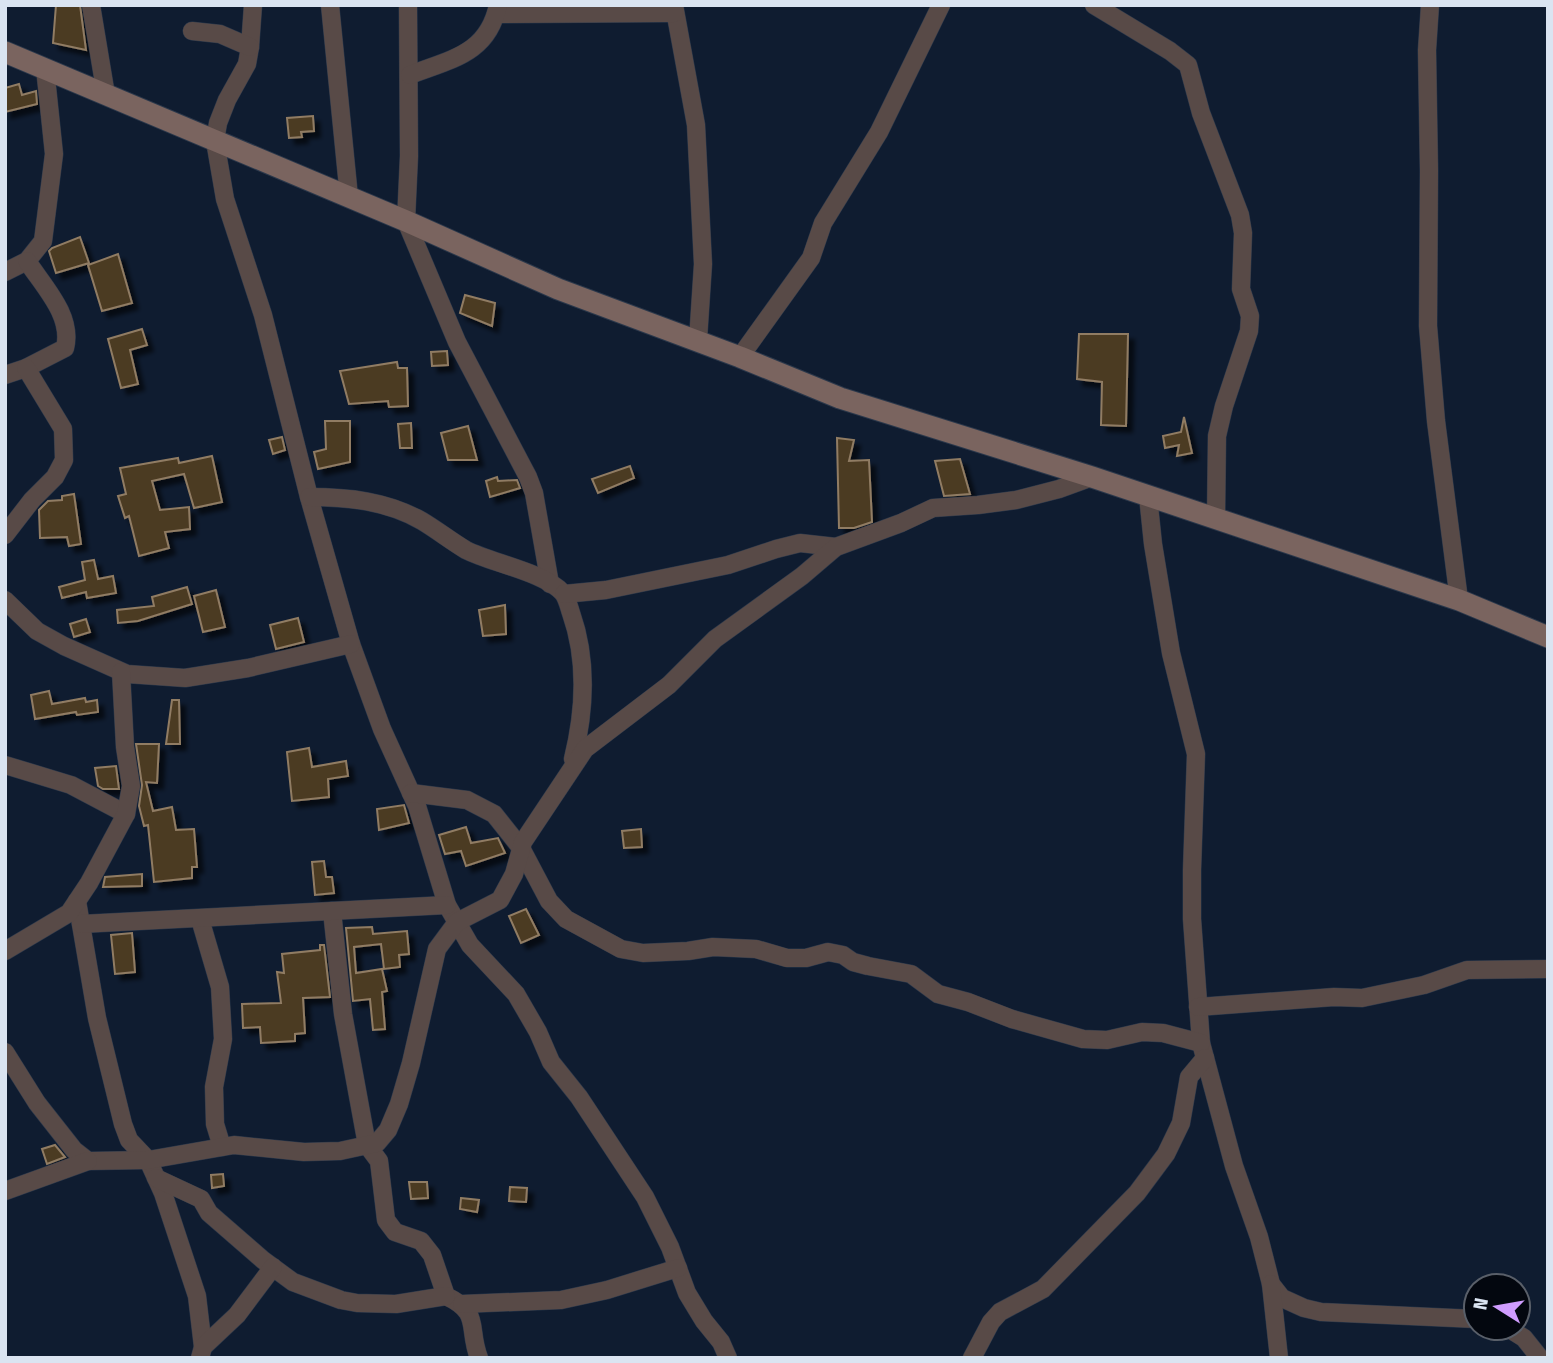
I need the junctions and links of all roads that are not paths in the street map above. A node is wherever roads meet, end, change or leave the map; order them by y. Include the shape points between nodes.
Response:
1 (91, 5) edge
2 (253, 5) edge
3 (330, 5) edge
4 (408, 5) edge
5 (941, 5) edge
6 (1094, 5) edge
7 (1430, 5) edge
8 (674, 9) edge
9 (497, 10) edge
10 (192, 31) dead end
11 (250, 47) junction
12 (5, 52) edge
13 (45, 68) junction
14 (410, 75) junction
15 (106, 94) junction
16 (215, 141) junction
17 (349, 197) junction
18 (406, 221) junction
19 (27, 261) junction
20 (5, 272) edge
21 (698, 340) junction
22 (740, 357) junction
23 (26, 368) junction
24 (5, 375) edge
25 (1092, 477) junction
26 (1148, 496) junction
27 (309, 497) junction
28 (1216, 519) junction
29 (5, 535) edge
30 (836, 547) junction
31 (557, 589) junction
32 (5, 600) edge
33 (1460, 600) junction
34 (1548, 638) edge
35 (351, 644) junction
36 (121, 671) junction
37 (5, 765) edge
38 (572, 766) junction
39 (411, 793) junction
40 (126, 814) junction
41 (521, 848) junction
42 (77, 901) junction
43 (447, 905) junction
44 (332, 911) junction
45 (200, 919) junction
46 (457, 922) junction
47 (81, 924) junction
48 (5, 951) edge
49 (1548, 969) edge
50 (1198, 1007) junction
51 (1203, 1051) junction
52 (5, 1052) edge
53 (367, 1145) junction
54 (222, 1147) junction
55 (148, 1160) junction
56 (88, 1161) junction
57 (156, 1178) junction
58 (5, 1191) edge
59 (273, 1267) junction
60 (678, 1268) junction
61 (1270, 1284) junction
62 (454, 1300) junction
63 (1462, 1318) edge
64 (1527, 1342) edge
65 (201, 1352) edge
66 (479, 1358) edge
67 (729, 1358) edge
68 (972, 1358) edge
69 (1279, 1358) edge
70 (1540, 1358) edge

1 - 15 street
2 - 11 street
3 - 17 street
4 - 14 street
5 - 22 street via 879,132 823,223 811,258
6 - 28 street via 1188,65 1240,215 1241,289 1250,316 1249,331 1217,436
7 - 33 street via 1428,326
8 - 9 street
8 - 21 street via 696,125 704,264
9 - 14 street via 487,35 471,50
10 - 11 street via 220,34
11 - 16 street
12 - 13 street
13 - 15 street
13 - 19 street via 54,154 43,241
14 - 18 street
15 - 16 street
16 - 17 street
16 - 27 street via 225,199 263,316
17 - 18 street
18 - 21 street via 558,289
18 - 31 street via 457,342 528,477
19 - 20 street
19 - 23 street via 61,313 68,336 65,348
21 - 22 street
22 - 25 street via 840,398
23 - 24 street
23 - 29 street via 63,429 64,460
25 - 26 street
25 - 30 street via 1016,500 933,508
26 - 28 street
26 - 50 street via 1171,653 1196,754 1192,870
27 - 31 street via 348,497 386,506 419,519 468,550
27 - 35 street
28 - 33 street
30 - 31 street via 800,543 728,565 606,590
30 - 38 street via 715,639 669,685 585,749
31 - 38 street via 579,635 583,664 583,703
32 - 36 street via 37,631
33 - 34 street
35 - 36 street via 185,678
35 - 39 street
36 - 40 street via 131,786
37 - 40 street via 71,785
38 - 41 street
39 - 41 street via 467,800 494,814
39 - 43 street
40 - 42 street
41 - 46 street via 500,900
41 - 51 street via 549,901 566,919 621,948 643,953 713,947 756,949 787,958 843,955 853,962 911,974 938,994 1083,1038 1163,1033
42 - 47 street
42 - 48 street via 69,913
43 - 44 street
43 - 46 street
44 - 45 street
44 - 53 street via 343,1014
45 - 47 street
45 - 54 street via 220,987 223,1039 214,1087 215,1124
46 - 53 street via 437,949 399,1104 388,1130 377,1143
46 - 60 street via 470,945 516,994 551,1062 645,1197
47 - 55 street via 97,1018 123,1124 129,1140
49 - 50 street via 1466,970 1362,998
50 - 51 street
51 - 61 street
51 - 68 street via 1190,1074 1181,1123 1166,1154 1137,1193 1043,1289 1000,1312
52 - 56 street via 37,1103
53 - 54 street via 304,1152
53 - 62 street via 379,1161 386,1220 395,1232 421,1241
54 - 55 street
55 - 56 street
55 - 57 street
56 - 58 street
57 - 59 street via 201,1199 209,1213
57 - 65 street via 197,1296
59 - 62 street via 293,1282 349,1302
59 - 65 street via 237,1315
60 - 62 street via 561,1300
60 - 67 street via 687,1293
61 - 63 street via 1283,1298 1321,1312
61 - 69 street
62 - 66 street via 468,1311
64 - 70 street

